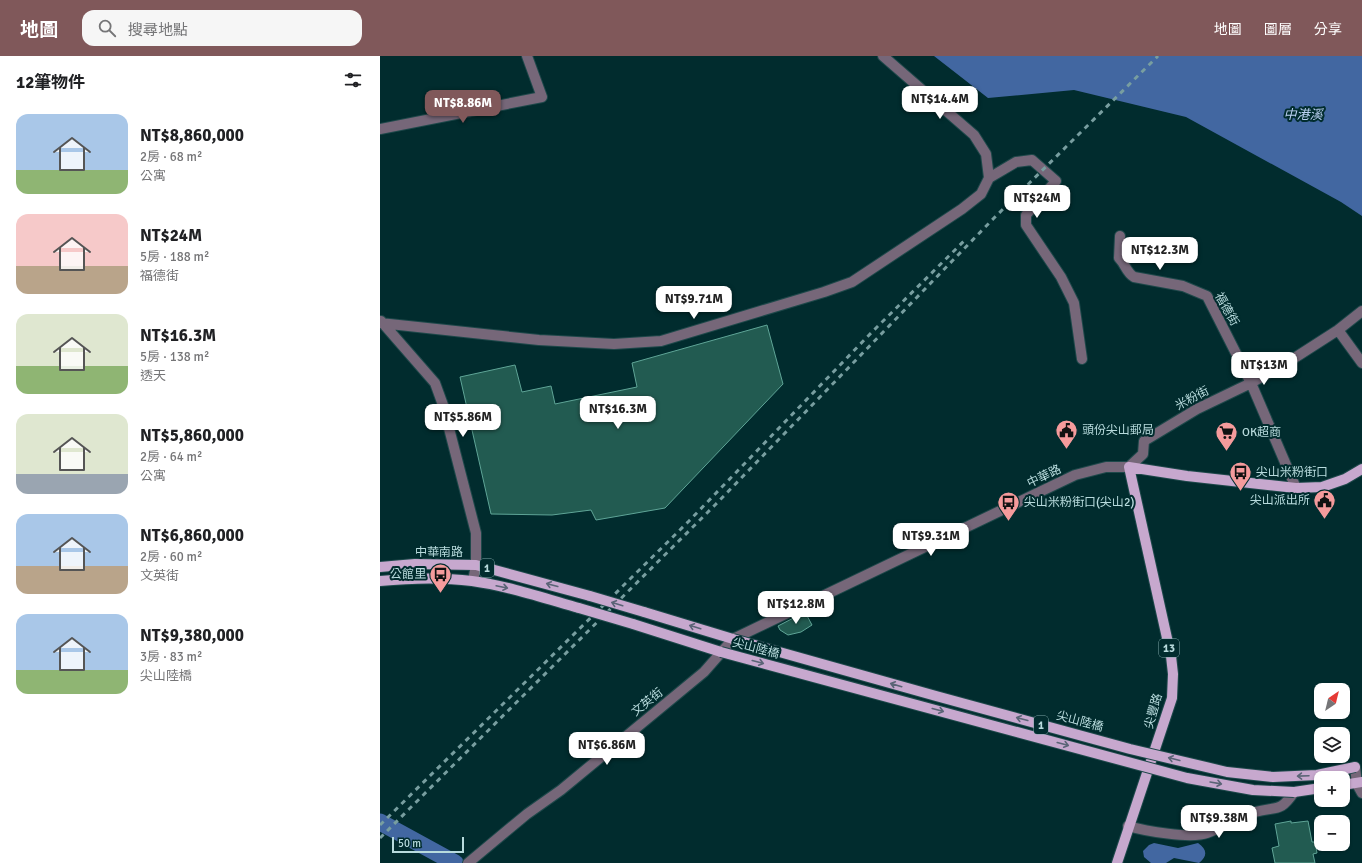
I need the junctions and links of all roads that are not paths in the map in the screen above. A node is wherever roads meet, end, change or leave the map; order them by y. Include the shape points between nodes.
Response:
1 (527, 56) edge
2 (883, 56) edge
3 (380, 129) edge
4 (988, 178) junction
5 (1120, 236) dead end
6 (1362, 311) edge
7 (381, 322) edge
8 (1338, 330) junction
9 (1082, 359) dead end
10 (1362, 364) edge
11 (1251, 384) junction
12 (1128, 467) junction
13 (1362, 469) edge
14 (1296, 488) junction
15 (476, 565) junction
16 (385, 567) edge
17 (391, 580) junction
18 (380, 581) edge
19 (473, 581) junction
20 (733, 638) junction
21 (720, 652) junction
22 (1358, 766) edge
23 (1360, 783) edge
24 (1350, 784) edge
25 (1314, 789) edge
26 (1294, 792) junction
27 (1362, 793) edge
28 (1128, 826) junction
29 (470, 860) edge
30 (1117, 863) edge

1 - 3 street via 542,97
2 - 4 street via 974,135 986,154
4 - 7 street via 981,194 962,209 852,282 817,295 661,341 614,344 539,340
4 - 9 street via 1016,162 1032,160 1056,181 1026,215 1026,225 1060,276 1074,303
5 - 11 street, 福德街 via 1119,258 1127,273 1134,277 1183,286 1207,296
6 - 8 street, 米粉街
7 - 15 street via 435,383 476,534
8 - 10 street
8 - 11 street, 米粉街
11 - 12 street, 米粉街 via 1197,408 1144,441 1142,454
11 - 14 street, 福德街
12 - 14 main road, 中華路
12 - 20 street, 中華路 via 1106,467 1075,475
12 - 28 main road, 尖豐路 / 13 via 1160,602 1173,674 1172,698
13 - 14 main road, 中華路 via 1345,479 1322,486
15 - 16 main road, 中華南路 / 1 via 415,564
15 - 19 street
20 -> 15 main road, 中華南路 / 1, bridge
16 - 17 main road
17 - 18 main road, 1
17 - 19 main road, 1 via 440,578
19 -> 21 main road, 1, bridge via 579,608
20 - 21 street, 中華路
22 -> 20 main road, 尖山陸橋 / 1, bridge via 1317,775 1286,776 1227,772 1130,749
21 -> 26 main road, 尖山陸橋 / 1, bridge via 1187,778 1253,790
21 - 29 street, 文英街 via 704,672 561,790
22 - 23 street
23 - 24 main road
23 - 27 street
25 - 26 main road, 尖山陸橋 / 1
26 - 28 street via 1286,804 1279,808 1256,812 1206,834 1161,833
28 - 30 main road, 尖豐路 / 13

